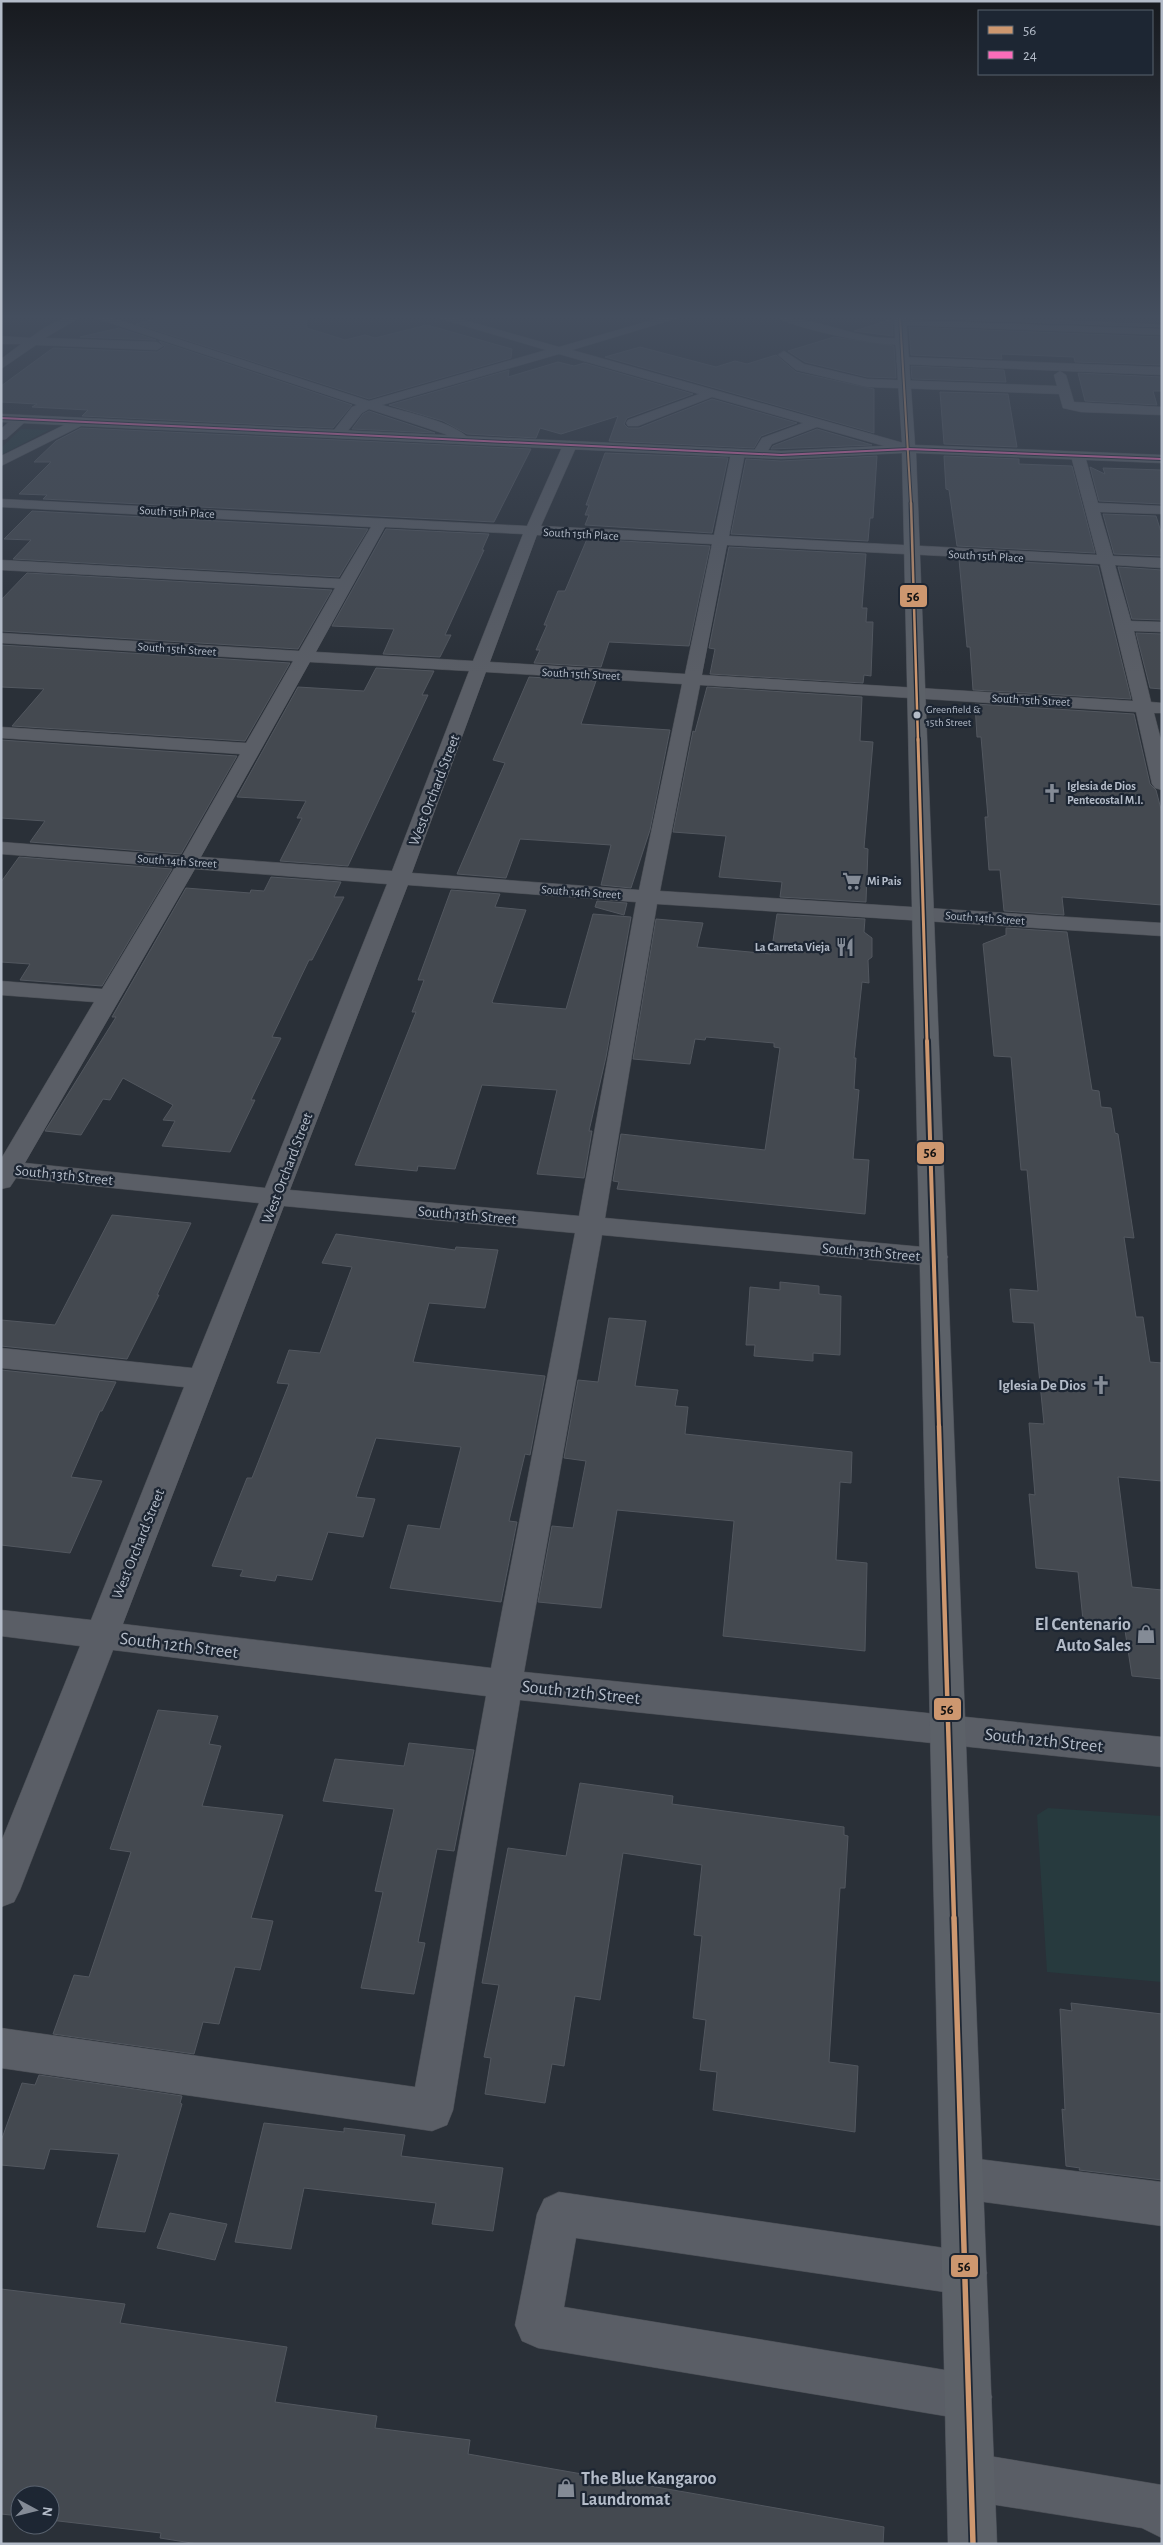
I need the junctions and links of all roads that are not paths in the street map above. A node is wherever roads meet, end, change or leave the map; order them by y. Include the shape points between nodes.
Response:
1 (51, 437) edge
2 (396, 437) edge
3 (458, 437) edge
4 (778, 437) edge
5 (867, 437) edge
6 (908, 437) edge
7 (463, 440) junction
8 (570, 445) junction
9 (909, 448) junction
10 (748, 453) junction
11 (781, 455) junction
12 (1078, 456) junction
13 (1162, 459) edge
14 (1, 462) edge
15 (870, 465) dead end
16 (1, 503) edge
17 (1092, 507) junction
18 (1162, 510) edge
19 (380, 523) junction
20 (532, 531) junction
21 (718, 541) junction
22 (912, 552) junction
23 (1107, 561) junction
24 (1162, 564) edge
25 (1, 565) edge
26 (344, 584) junction
27 (1124, 626) junction
28 (1162, 628) edge
29 (1, 638) edge
30 (304, 657) junction
31 (480, 668) junction
32 (692, 681) junction
33 (916, 693) junction
34 (1153, 708) edge
35 (1, 732) edge
36 (253, 749) junction
37 (1162, 784) edge
38 (1, 848) edge
39 (189, 862) junction
40 (400, 878) junction
41 (648, 897) junction
42 (924, 914) junction
43 (1162, 930) edge
44 (1, 988) edge
45 (111, 997) junction
46 (4, 1173) edge
47 (275, 1197) junction
48 (590, 1227) junction
49 (934, 1257) junction
50 (1, 1358) edge
51 (203, 1379) junction
52 (1, 1623) edge
53 (102, 1635) junction
54 (505, 1684) junction
55 (948, 1730) junction
56 (1162, 1752) edge
57 (1, 1890) edge
58 (1, 2048) edge
59 (962, 2178) junction
60 (1162, 2204) edge
61 (965, 2273) junction
62 (969, 2398) junction
63 (971, 2477) junction
64 (1162, 2514) edge
65 (973, 2544) edge

1 - 14 main road
2 - 7 main road
3 - 7 street
4 - 10 street
5 - 9 street
6 - 9 main road
7 - 8 main road
8 - 10 main road
8 - 20 street, West Orchard Street
9 - 11 main road
9 - 12 main road
9 - 22 main road via 902,467
10 - 11 main road
10 - 21 street
11 - 15 main road
12 - 13 main road
12 - 17 street
16 - 19 street, South 15th Place
17 - 18 street
17 - 23 street
19 - 20 street, South 15th Place
19 - 26 street
20 - 21 street, South 15th Place
20 - 31 street, West Orchard Street
21 - 22 street, South 15th Place
21 - 32 street
22 - 23 street, South 15th Place
22 - 33 main road
23 - 24 street, South 15th Place
23 - 27 street
25 - 26 street
26 - 30 street
27 - 28 street
27 - 34 street
29 - 30 street, South 15th Street
30 - 31 street, South 15th Street
30 - 36 street
31 - 32 street, South 15th Street
31 - 40 street, West Orchard Street
32 - 33 street, South 15th Street
32 - 41 street
33 - 34 street, South 15th Street
33 - 42 main road
34 - 37 street
35 - 36 street
36 - 39 street
38 - 39 street, South 14th Street
39 - 40 street, South 14th Street
39 - 45 street
40 - 41 street, South 14th Street
40 - 47 street, West Orchard Street
41 - 42 street, South 14th Street
41 - 48 street
42 - 43 street, South 14th Street
42 - 49 main road
44 - 45 street
45 - 46 street
46 - 47 street, South 13th Street
47 - 48 street, South 13th Street
47 - 51 street, West Orchard Street
48 - 49 street, South 13th Street
48 - 54 street
49 - 55 main road
50 - 51 street
51 - 53 street, West Orchard Street
52 - 53 street, South 12th Street
53 - 54 street, South 12th Street
53 - 57 street, West Orchard Street
54 - 55 street, South 12th Street
54 - 58 street via 432,2110
55 - 56 street, South 12th Street
55 - 59 main road
59 - 60 street
59 - 61 main road
61 - 62 main road
61 - 62 street via 559,2214 538,2325
62 - 63 main road
63 - 64 street via 1155,2506
63 - 65 main road

